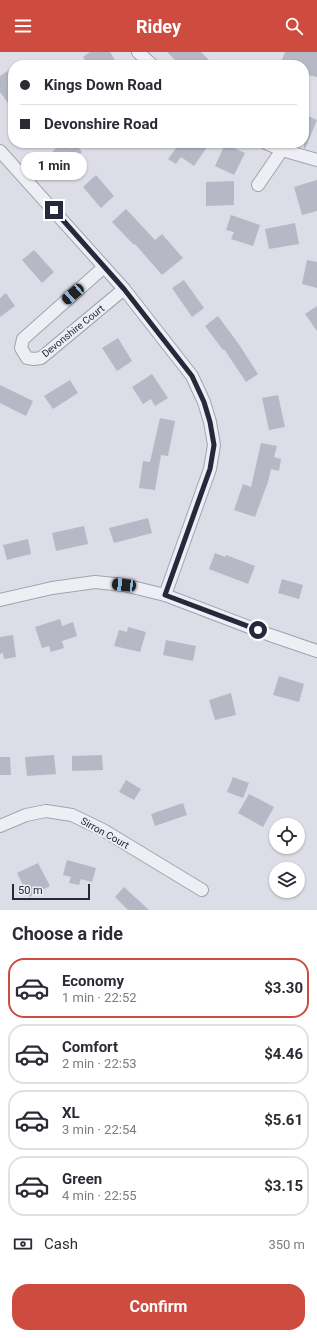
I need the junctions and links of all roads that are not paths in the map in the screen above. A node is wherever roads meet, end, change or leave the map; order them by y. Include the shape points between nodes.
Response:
1 (138, 52) edge
2 (147, 60) edge
3 (277, 148) edge
4 (282, 150) junction
5 (1, 155) edge
6 (317, 160) edge
7 (258, 185) dead end
8 (104, 267) junction
9 (124, 289) junction
10 (165, 595) junction
11 (0, 600) edge
12 (317, 650) edge
13 (0, 826) edge
14 (202, 890) dead end

1 - 2 street
3 - 4 street
4 - 6 street
4 - 7 street
5 - 8 street
8 - 9 street
8 - 9 street, Devonshire Court via 23,339 21,348 27,358 41,358
9 - 10 street via 192,376 204,402 214,445 210,469
10 - 11 street via 124,585 95,582 52,588
10 - 12 street
13 - 14 street, Sirron Court via 26,815 46,811 72,815 103,830

